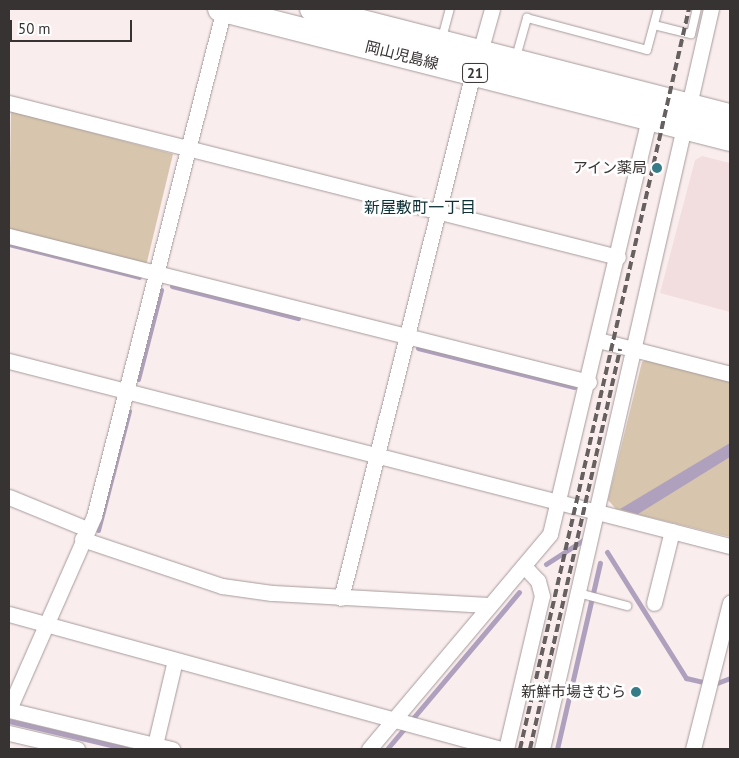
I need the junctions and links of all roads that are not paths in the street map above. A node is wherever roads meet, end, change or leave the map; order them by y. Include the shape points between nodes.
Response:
1 (223, 9) edge
2 (312, 9) edge
3 (450, 9) edge
4 (492, 9) edge
5 (658, 9) edge
6 (697, 9) edge
7 (710, 9) edge
8 (654, 25) junction
9 (440, 42) junction
10 (515, 62) junction
11 (477, 63) junction
12 (9, 103) edge
13 (652, 108) junction
14 (730, 116) edge
15 (685, 117) junction
16 (730, 139) edge
17 (189, 148) junction
18 (438, 212) junction
19 (9, 236) edge
20 (618, 257) junction
21 (157, 275) junction
22 (407, 339) junction
23 (598, 340) junction
24 (631, 348) junction
25 (9, 361) edge
26 (730, 374) edge
27 (589, 382) junction
28 (126, 391) junction
29 (379, 456) junction
30 (9, 497) edge
31 (560, 502) junction
32 (595, 511) junction
33 (672, 531) junction
34 (85, 534) junction
35 (730, 546) edge
36 (524, 566) junction
37 (587, 596) junction
38 (341, 598) junction
39 (730, 603) edge
40 (654, 604) dead end
41 (490, 605) junction
42 (627, 606) dead end
43 (9, 614) edge
44 (45, 622) junction
45 (175, 660) junction
46 (9, 710) edge
47 (398, 721) junction
48 (9, 733) edge
49 (154, 747) edge
50 (77, 749) edge
51 (172, 749) edge
52 (369, 749) edge
53 (501, 749) edge
54 (506, 749) edge
55 (542, 749) edge
56 (693, 749) edge

1 - 11 main road, 岡山児島線 / 21
1 - 17 street
2 - 9 main road, 岡山児島線 / 21
3 - 9 lane
4 - 11 street
5 - 8 lane
6 - 8 lane via 691,34
7 - 15 street
8 - 10 lane via 647,50 527,18
9 - 11 main road, 岡山児島線 / 21
10 - 11 main road, 岡山児島線 / 21
10 - 13 main road, 岡山児島線 / 21
11 - 13 main road, 岡山児島線 / 21
11 - 18 street
12 - 17 street
13 - 15 main road, 岡山児島線 / 21
13 - 20 street
14 - 15 main road, 岡山児島線 / 21
15 - 16 main road, 岡山児島線 / 21
15 - 24 street
17 - 18 street
17 - 21 street
18 - 20 street
18 - 22 street
19 - 21 street
20 - 23 street
21 - 22 street
21 - 28 street
22 - 27 street
22 - 29 street
23 - 24 street
23 - 27 street
24 - 26 street
24 - 32 street
25 - 28 street
27 - 31 street
28 - 29 street
28 - 34 street
29 - 31 street
29 - 38 street
30 - 34 street
31 - 32 street
31 - 36 street via 550,534
32 - 33 street
32 - 37 street
33 - 35 street
33 - 40 street
34 - 38 street via 208,584
34 - 44 street
36 - 41 street
36 - 54 street via 538,581 542,596
37 - 42 lane
37 - 55 street
38 - 41 street
39 - 56 street
41 - 47 street
43 - 44 street
44 - 45 street
44 - 46 street
45 - 47 street
45 - 49 street
46 - 49 street
47 - 52 street
47 - 53 street
48 - 50 street
49 - 51 street

